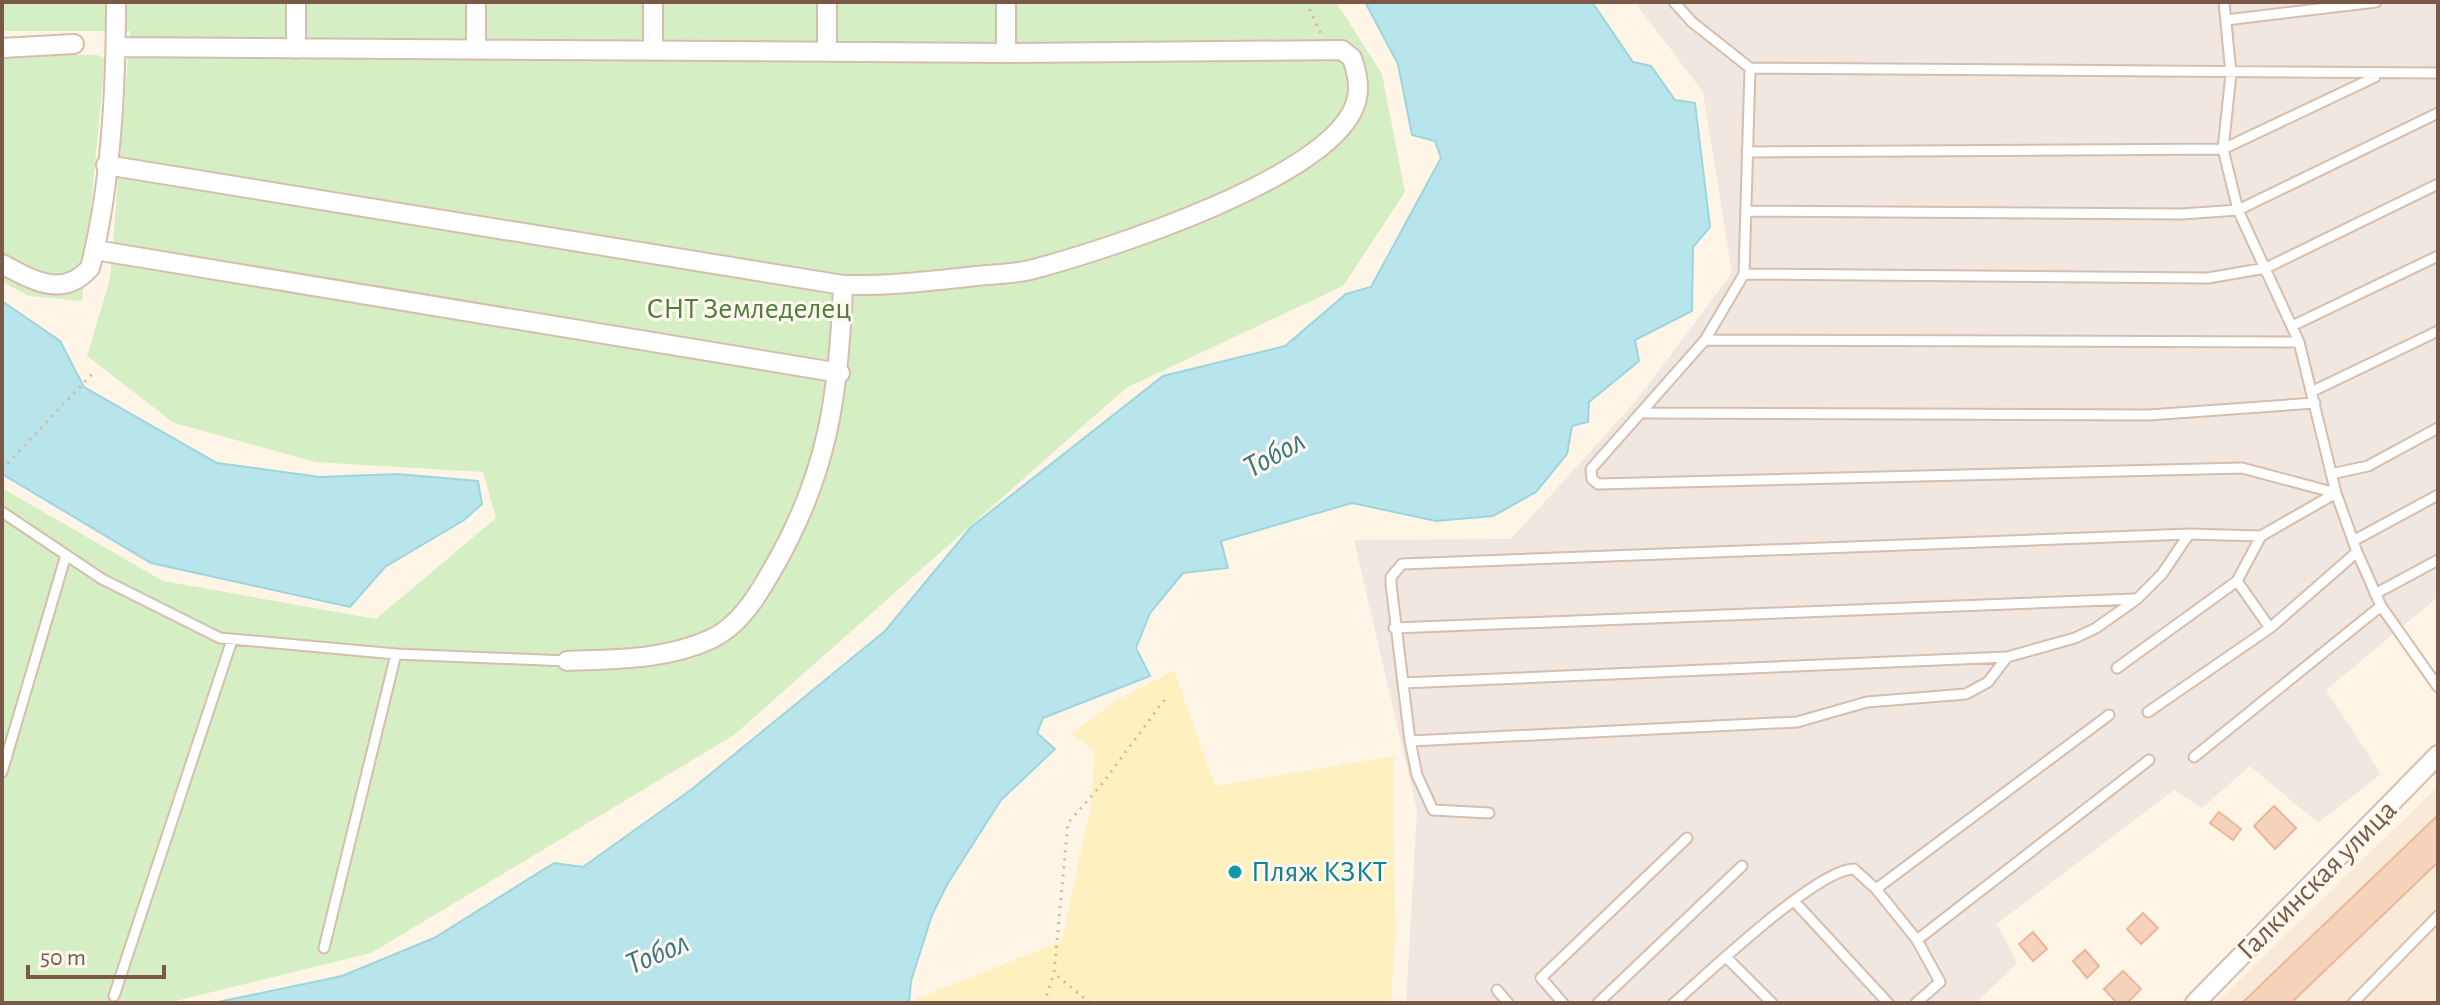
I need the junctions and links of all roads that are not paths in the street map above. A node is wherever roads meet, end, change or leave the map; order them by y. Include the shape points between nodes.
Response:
1 (116, 2) edge
2 (296, 2) edge
3 (476, 2) edge
4 (653, 2) edge
5 (827, 2) edge
6 (1006, 2) edge
7 (1674, 2) edge
8 (2224, 2) edge
9 (2376, 2) edge
10 (2226, 20) junction
11 (74, 44) dead end
12 (116, 47) junction
13 (2, 48) edge
14 (296, 49) junction
15 (476, 50) junction
16 (827, 50) junction
17 (653, 51) junction
18 (1006, 53) junction
19 (1750, 68) junction
20 (2438, 73) edge
21 (2231, 74) junction
22 (2378, 75) junction
23 (2438, 113) edge
24 (2223, 149) junction
25 (1747, 152) junction
26 (106, 165) junction
27 (2438, 184) edge
28 (2238, 210) junction
29 (1746, 211) junction
30 (95, 250) junction
31 (2438, 256) edge
32 (2, 264) edge
33 (2266, 268) junction
34 (1744, 274) junction
35 (843, 285) junction
36 (2292, 326) junction
37 (2438, 331) edge
38 (1705, 340) junction
39 (2299, 342) junction
40 (840, 373) junction
41 (2313, 391) junction
42 (2315, 403) junction
43 (1645, 413) junction
44 (2438, 428) edge
45 (2331, 474) junction
46 (2336, 493) junction
47 (2438, 495) edge
48 (2, 512) edge
49 (2189, 534) junction
50 (2261, 536) junction
51 (2353, 541) junction
52 (2357, 552) junction
53 (66, 555) junction
54 (2438, 560) edge
55 (2237, 581) junction
56 (2375, 594) junction
57 (2137, 599) junction
58 (2381, 606) junction
59 (1394, 628) junction
60 (2270, 628) junction
61 (232, 640) junction
62 (396, 654) junction
63 (2007, 657) junction
64 (567, 661) joint
65 (2117, 668) dead end
66 (1403, 683) junction
67 (2438, 687) edge
68 (2148, 712) dead end
69 (2109, 715) dead end
70 (1410, 741) junction
71 (2438, 755) edge
72 (2194, 757) dead end
73 (2149, 760) dead end
74 (2, 772) edge
75 (1489, 813) dead end
76 (1687, 838) dead end
77 (1742, 866) dead end
78 (1876, 889) junction
79 (1794, 901) junction
80 (2438, 916) edge
81 (1917, 940) junction
82 (324, 948) dead end
83 (1726, 957) junction
84 (1497, 990) dead end
85 (114, 996) dead end
86 (1508, 1003) edge
87 (1563, 1003) edge
88 (1598, 1003) edge
89 (1674, 1003) edge
90 (1772, 1003) edge
91 (1888, 1003) edge
92 (1916, 1003) edge
93 (2195, 1003) edge
94 (2353, 1003) edge

1 - 12 street
2 - 14 street
3 - 15 street
4 - 17 street
5 - 16 street
6 - 18 street
7 - 19 lane
8 - 10 lane
9 - 10 lane
10 - 21 lane
11 - 13 street
12 - 14 street
12 - 26 street
14 - 15 street
15 - 17 street
16 - 17 street
16 - 18 street
18 - 35 street via 1342,50 1352,58 1357,77 1355,107 1333,135 1270,182 1148,232 1028,271 888,286
19 - 21 lane
19 - 25 lane
20 - 22 lane
21 - 22 lane
21 - 24 lane
22 - 24 lane
23 - 28 lane
24 - 25 lane
24 - 28 lane
25 - 29 lane
26 - 30 street
26 - 35 street
27 - 33 lane
28 - 29 lane
28 - 33 lane
29 - 34 lane
30 - 32 street via 90,268 79,280 61,286 38,283
30 - 40 street
31 - 36 lane
33 - 34 lane via 2208,278
33 - 36 lane
34 - 38 lane
35 - 40 street
36 - 39 lane
37 - 41 lane
38 - 39 lane
38 - 43 lane
39 - 41 lane
40 - 64 street via 805,508 751,608 714,638 674,653
41 - 42 lane
42 - 43 lane via 2149,415
42 - 45 lane
43 - 46 lane via 1591,469 1598,484 2242,468
44 - 45 lane via 2368,466
45 - 46 lane
46 - 50 lane
46 - 51 lane
47 - 51 lane
48 - 53 lane
49 - 50 lane
49 - 57 lane
49 - 59 lane via 1411,561 1391,577
50 - 55 lane
51 - 52 lane
52 - 56 lane
52 - 60 lane
53 - 61 lane via 102,579
53 - 74 lane
54 - 56 lane
55 - 60 lane
55 - 65 lane
56 - 58 lane
57 - 59 lane
57 - 63 lane via 2075,638
58 - 67 lane
58 - 72 lane
59 - 66 lane
60 - 68 lane
61 - 62 lane
61 - 85 lane
62 - 64 lane
62 - 82 lane
63 - 66 lane
63 - 70 lane via 1988,682 1966,694 1867,702 1797,722
66 - 70 lane
69 - 78 lane
70 - 75 lane via 1417,775 1433,810
71 - 93 street, Галкинская улица
73 - 81 lane
76 - 87 lane via 1541,978
77 - 88 lane
78 - 79 lane via 1854,869 1846,869
78 - 81 lane
79 - 83 lane
79 - 91 lane
80 - 94 lane
81 - 92 lane via 1940,982
83 - 89 lane
83 - 90 lane
84 - 86 lane

